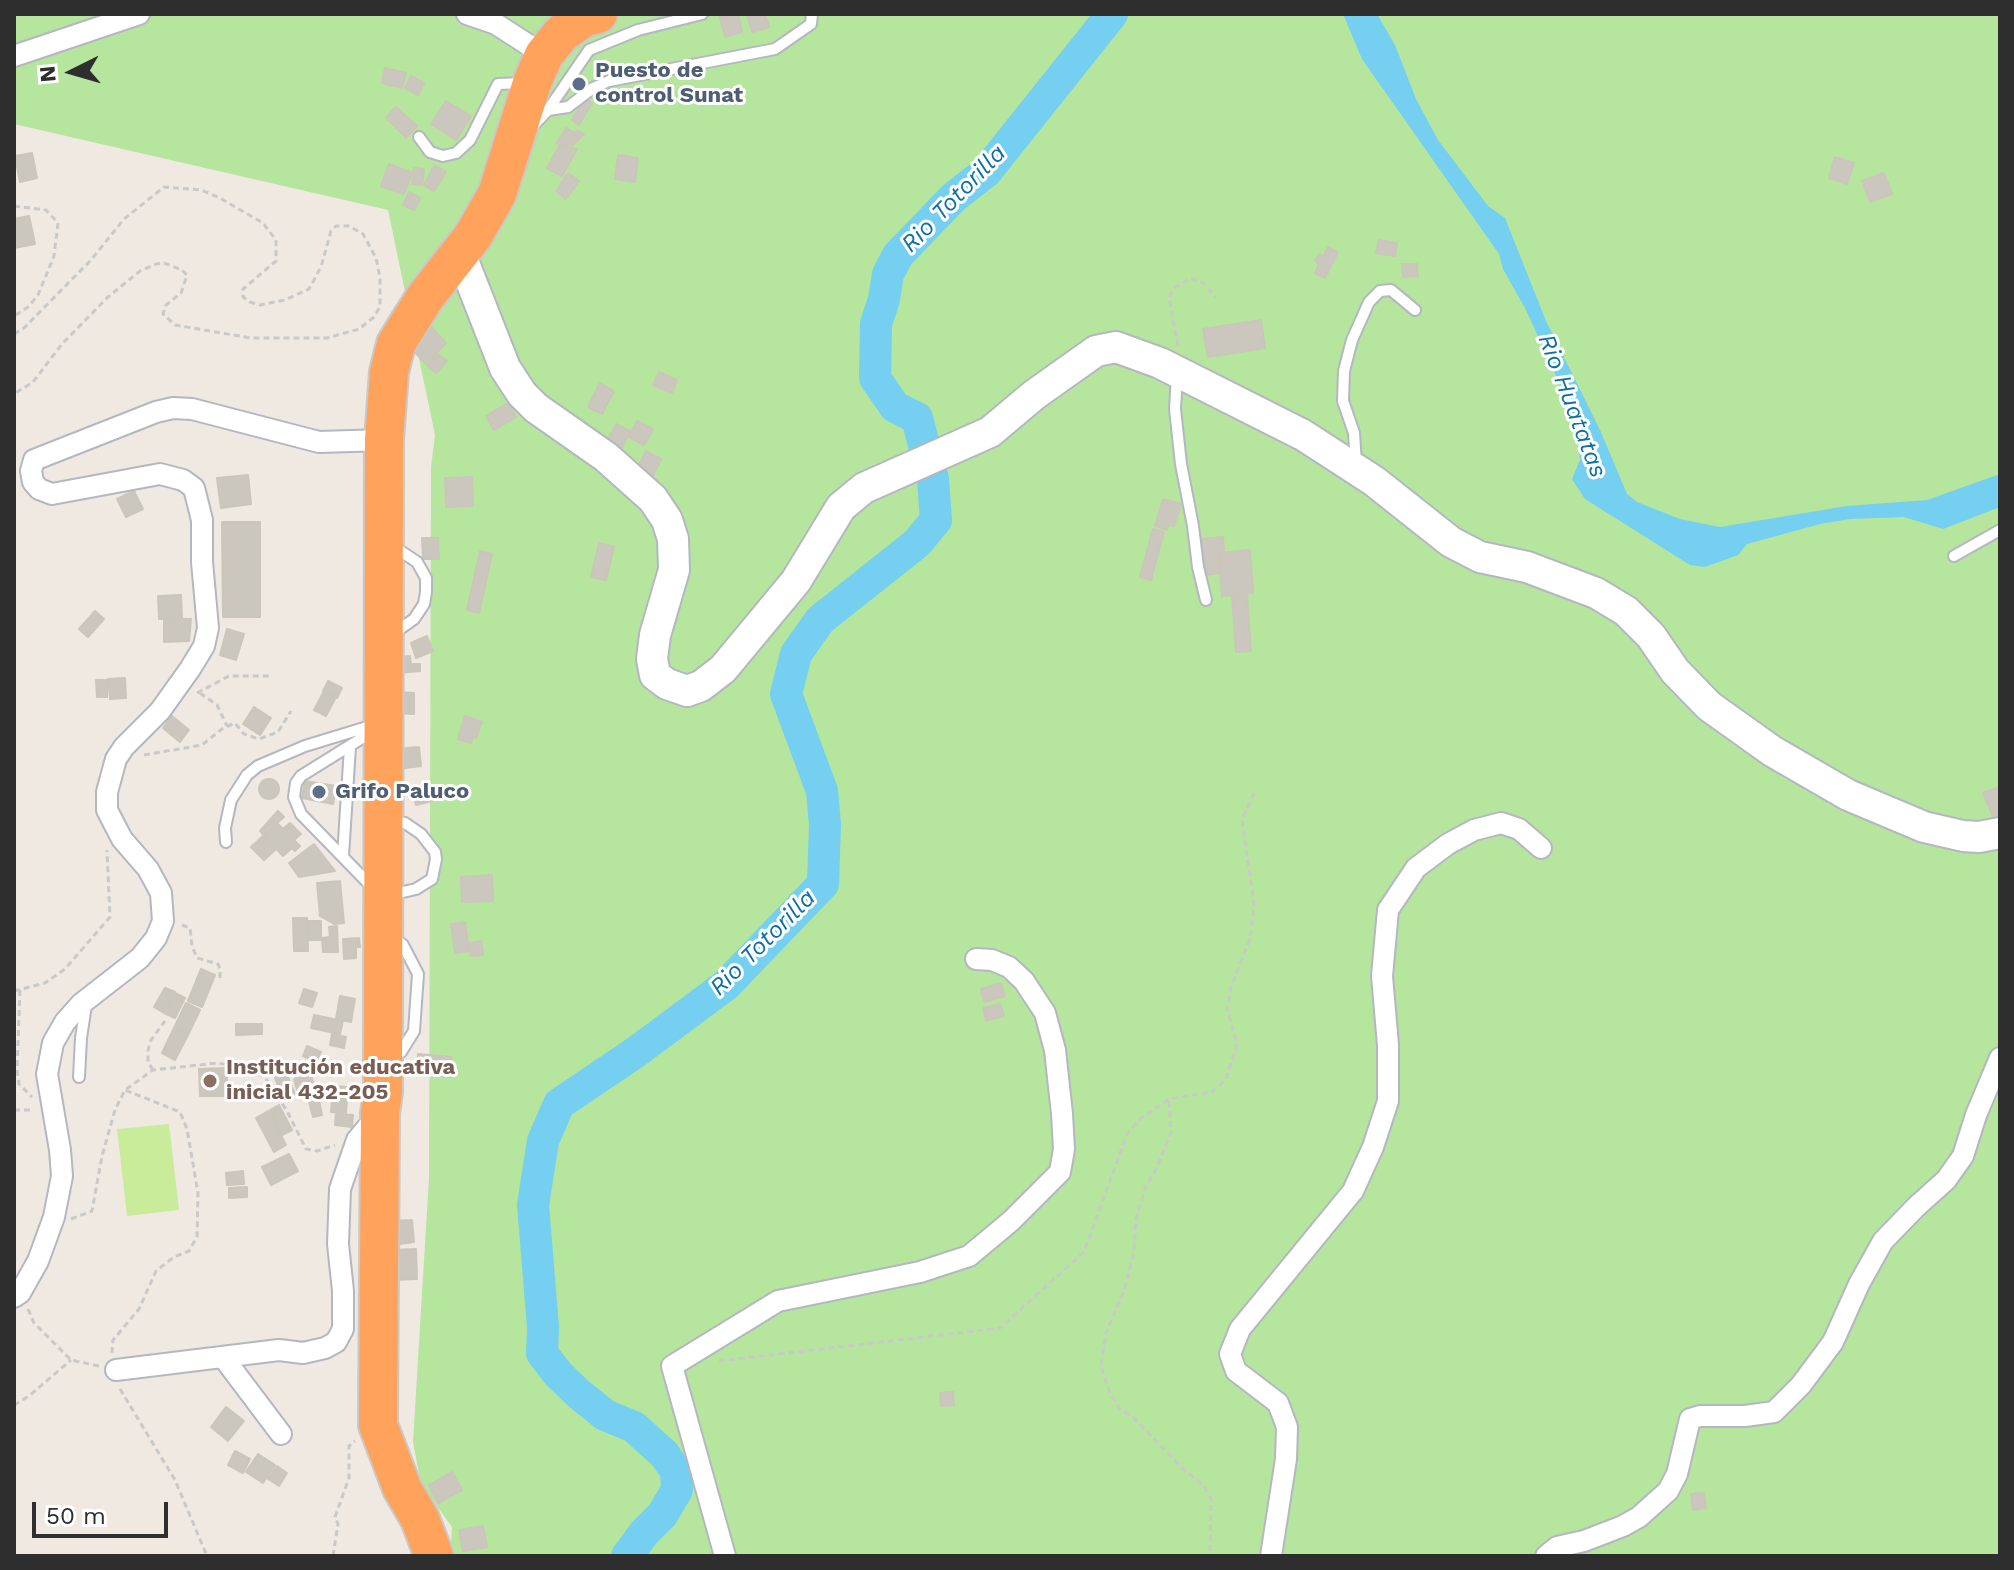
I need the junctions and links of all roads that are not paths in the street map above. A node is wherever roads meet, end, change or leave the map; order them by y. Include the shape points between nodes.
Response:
1 (139, 14) edge
2 (467, 14) edge
3 (598, 14) edge
4 (702, 14) edge
5 (812, 14) edge
6 (14, 56) edge
7 (536, 94) junction
8 (419, 137) dead end
9 (460, 253) junction
10 (1415, 310) dead end
11 (1177, 373) junction
12 (384, 440) junction
13 (1357, 470) junction
14 (2000, 530) edge
15 (1954, 556) dead end
16 (1206, 600) dead end
17 (383, 722) junction
18 (350, 747) junction
19 (383, 821) junction
20 (2000, 833) edge
21 (226, 842) dead end
22 (1541, 848) dead end
23 (343, 856) junction
24 (382, 913) junction
25 (976, 959) dead end
26 (87, 999) junction
27 (2000, 1058) edge
28 (79, 1077) dead end
29 (380, 1113) junction
30 (17, 1295) edge
31 (223, 1357) junction
32 (116, 1370) road end
33 (281, 1434) dead end
34 (434, 1556) edge
35 (725, 1556) edge
36 (1271, 1556) edge
37 (1546, 1556) edge

1 - 6 street
2 - 7 street via 496,24
3 - 7 highway via 562,33
4 - 7 lane via 638,30 589,50
5 - 7 lane via 811,24 775,49 609,81 568,107
7 - 8 lane via 498,84 470,140 456,153 430,152
7 - 9 highway via 497,194
9 - 11 street via 505,368 522,394 606,457 653,499 667,520 674,570 652,659 655,675 687,691 723,669 796,581 841,507 864,488 990,432 1096,351 1126,349
9 - 12 highway via 396,344
10 - 13 lane via 1391,290 1380,291 1369,302 1352,340 1343,401 1354,433
11 - 13 street via 1303,435
11 - 16 lane via 1181,464
12 - 17 highway
12 - 26 street via 319,442 173,408 34,460 33,482 52,494 160,474 183,480 194,488 202,520 208,628 204,646 160,711 124,747 107,792 107,810 122,839 161,893 163,921 140,958
13 - 20 street via 1451,542 1480,557 1573,583 1626,611 1709,706 1848,795 1924,827 1963,836
14 - 15 lane
17 - 18 lane
17 - 19 highway
17 - 21 lane via 258,766 231,800
18 - 23 lane
18 - 23 lane via 301,776 294,797 301,814
19 - 24 highway
19 - 24 lane via 405,823 421,834 436,859 432,879
22 - 36 street via 1519,829 1501,823 1474,830 1416,868 1388,910 1382,976 1388,1101 1373,1147 1353,1191 1240,1329 1230,1354 1236,1371 1278,1403 1287,1427
23 - 24 lane
24 - 29 highway
25 - 35 street via 1009,967 1045,1013 1062,1114 1060,1172 969,1256 920,1272 778,1301 672,1366
26 - 28 lane
26 - 30 street via 53,1043 47,1074 62,1176 38,1261
27 - 37 street via 1963,1156 1946,1180 1883,1241 1833,1342 1801,1385 1774,1412 1690,1419 1668,1491 1623,1526 1557,1547
29 - 31 street via 357,1140 340,1189 343,1329 336,1342 303,1353 279,1350
29 - 34 highway via 378,1425
31 - 32 street
31 - 33 street

